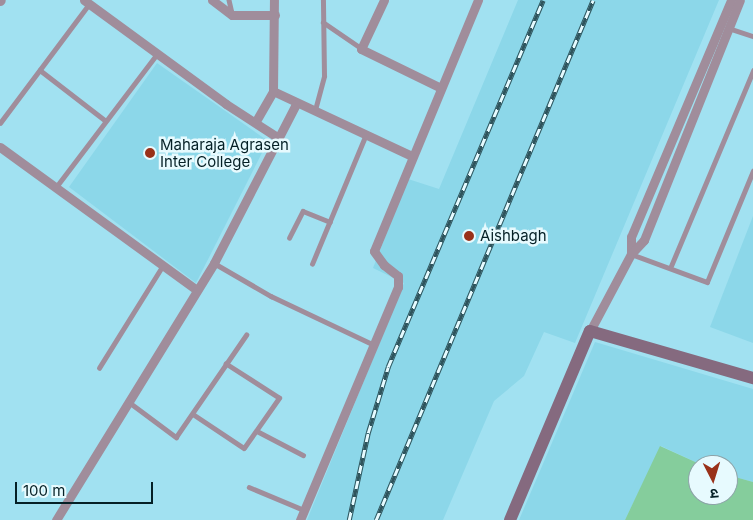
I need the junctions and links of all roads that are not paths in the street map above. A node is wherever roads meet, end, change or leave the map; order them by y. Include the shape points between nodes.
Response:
1 (212, 0) edge
2 (229, 0) edge
3 (274, 0) edge
4 (323, 0) edge
5 (384, 0) edge
6 (478, 0) edge
7 (731, 0) edge
8 (740, 0) edge
9 (88, 1) edge
10 (232, 15) junction
11 (275, 15) junction
12 (323, 22) junction
13 (728, 28) junction
14 (753, 36) edge
15 (362, 48) junction
16 (157, 54) junction
17 (40, 70) junction
18 (753, 71) edge
19 (441, 88) junction
20 (273, 91) junction
21 (296, 104) junction
22 (315, 110) junction
23 (106, 121) junction
24 (256, 121) junction
25 (0, 123) edge
26 (366, 134) junction
27 (277, 136) junction
28 (0, 147) edge
29 (412, 156) junction
30 (753, 172) edge
31 (56, 188) junction
32 (330, 222) junction
33 (289, 238) dead end
34 (631, 254) junction
35 (214, 263) junction
36 (312, 264) dead end
37 (163, 266) junction
38 (671, 266) junction
39 (197, 290) junction
40 (590, 331) junction
41 (246, 335) dead end
42 (374, 345) junction
43 (226, 364) junction
44 (99, 368) dead end
45 (753, 378) edge
46 (129, 402) junction
47 (193, 414) junction
48 (256, 431) junction
49 (303, 455) dead end
50 (249, 487) dead end
51 (304, 510) junction
52 (56, 520) edge
53 (300, 520) edge
54 (510, 520) edge

1 - 10 street
2 - 10 lane
3 - 11 street
4 - 12 lane
5 - 15 street
6 - 19 street
7 - 34 street via 631,237
8 - 13 street
9 - 16 street
9 - 17 lane
10 - 11 street
11 - 20 street
12 - 15 lane
12 - 22 lane via 324,76
13 - 14 lane
13 - 34 street via 644,240
15 - 19 street
16 - 23 lane
16 - 24 street via 226,104
17 - 23 lane
17 - 25 lane
18 - 38 lane
19 - 29 street
20 - 21 street
20 - 24 street
21 - 22 street
21 - 27 street
22 - 26 street
23 - 31 lane
24 - 27 street
26 - 29 street
26 - 32 lane
27 - 35 street
28 - 31 street
29 - 42 street via 374,251 398,276 398,287
30 - 38 lane via 707,282
31 - 37 street
32 - 33 lane via 303,211
32 - 36 lane
34 - 38 lane
34 - 40 street
35 - 39 street
35 - 42 lane via 289,305
37 - 39 street
37 - 44 lane
39 - 46 street
40 - 45 street
40 - 54 street
41 - 43 lane
42 - 51 street
43 - 47 lane
43 - 48 lane via 279,398
46 - 47 lane via 176,437
46 - 52 street
47 - 48 lane via 244,448
48 - 49 lane
50 - 51 lane
51 - 53 street

